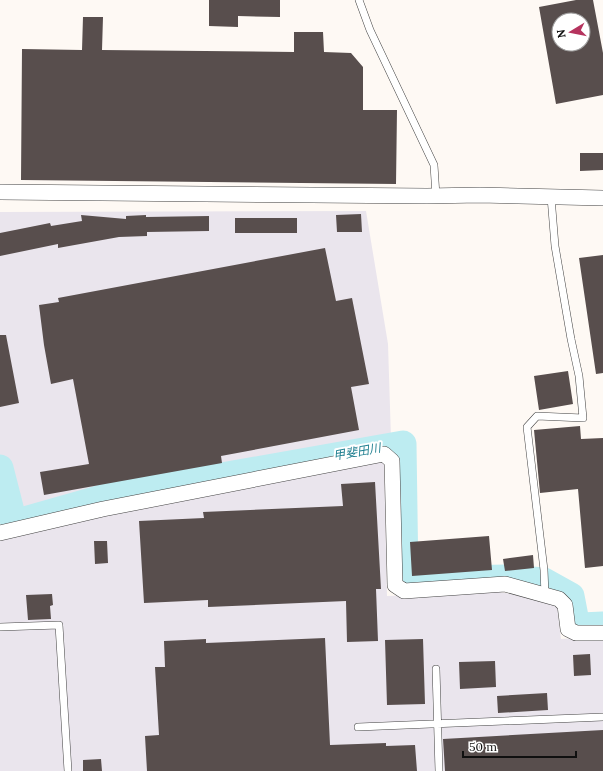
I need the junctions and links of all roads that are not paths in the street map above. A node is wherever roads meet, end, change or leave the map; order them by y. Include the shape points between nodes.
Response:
1 (359, 0) edge
2 (0, 192) edge
3 (436, 196) junction
4 (551, 197) junction
5 (603, 198) edge
6 (0, 533) edge
7 (545, 591) junction
8 (0, 627) edge
9 (603, 633) edge
10 (436, 669) dead end
11 (603, 717) edge
12 (438, 724) junction
13 (358, 727) dead end
14 (68, 771) edge
15 (439, 771) edge

1 - 3 lane via 370,30 434,165
2 - 3 street
3 - 4 street
4 - 5 street
4 - 7 lane via 555,246 579,376 584,418 537,416 527,427
6 - 7 street via 103,509 384,454 392,461 395,585 404,591 505,584
7 - 9 street via 565,606 568,628 576,633
8 - 14 lane via 59,625
10 - 12 lane
11 - 12 lane
12 - 13 lane
12 - 15 lane

